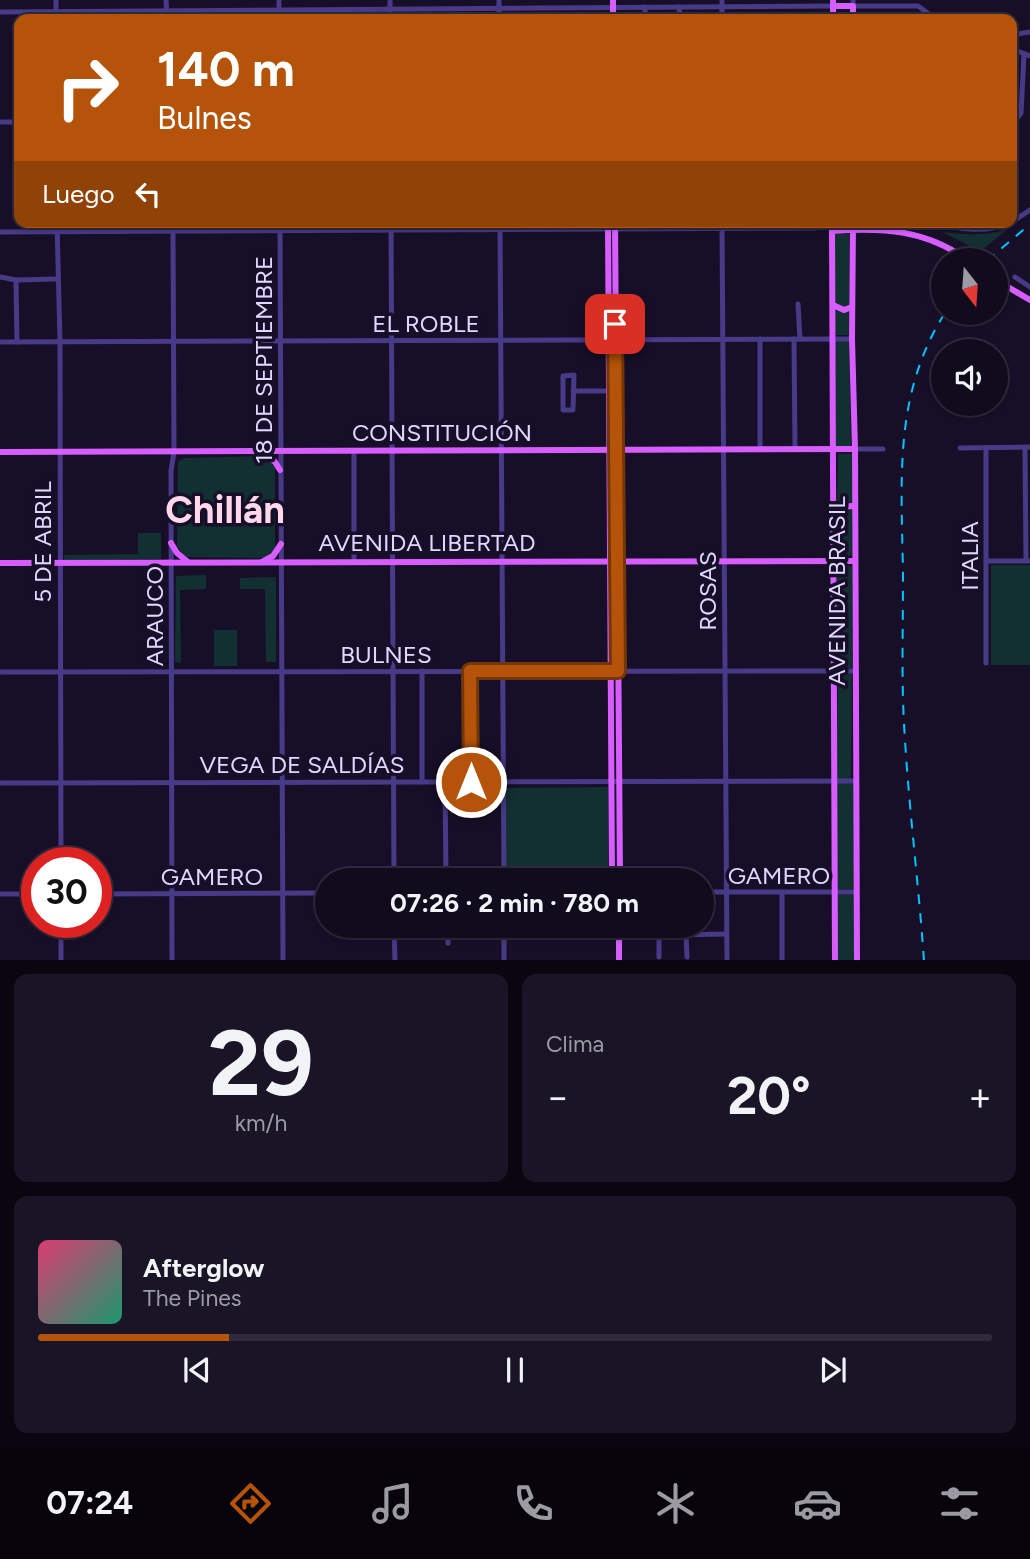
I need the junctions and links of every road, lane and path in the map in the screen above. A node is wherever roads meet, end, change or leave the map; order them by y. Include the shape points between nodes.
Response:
1 (166, 0) edge
2 (279, 0) edge
3 (390, 0) edge
4 (499, 0) edge
5 (833, 3) edge
6 (853, 3) edge
7 (613, 4) edge
8 (722, 4) edge
9 (680, 7) junction
10 (645, 8) junction
11 (390, 9) junction
12 (499, 9) junction
13 (924, 9) junction
14 (279, 10) junction
15 (166, 11) junction
16 (0, 12) edge
17 (28, 14) edge
18 (100, 14) edge
19 (279, 14) edge
20 (390, 14) edge
21 (499, 14) edge
22 (645, 14) edge
23 (680, 14) edge
24 (924, 14) edge
25 (930, 14) edge
26 (1027, 55) edge
27 (1017, 117) edge
28 (172, 228) edge
29 (174, 228) edge
30 (336, 228) edge
31 (391, 228) edge
32 (500, 228) edge
33 (611, 228) edge
34 (722, 228) edge
35 (832, 228) edge
36 (852, 228) edge
37 (876, 228) edge
38 (968, 228) edge
39 (986, 228) edge
40 (280, 230) junction
41 (57, 231) junction
42 (173, 231) junction
43 (0, 232) edge
44 (948, 248) edge
45 (0, 277) edge
46 (1015, 277) dead end
47 (57, 279) junction
48 (16, 280) junction
49 (1008, 287) edge
50 (1030, 287) edge
51 (1030, 300) edge
52 (798, 304) dead end
53 (833, 305) junction
54 (852, 307) junction
55 (760, 339) junction
56 (797, 339) junction
57 (833, 339) junction
58 (852, 339) junction
59 (501, 340) junction
60 (612, 340) junction
61 (723, 340) junction
62 (17, 341) junction
63 (280, 341) junction
64 (392, 341) junction
65 (0, 342) edge
66 (60, 342) junction
67 (174, 342) junction
68 (573, 391) junction
69 (609, 391) junction
70 (1028, 447) edge
71 (960, 448) dead end
72 (986, 448) junction
73 (723, 449) junction
74 (760, 449) junction
75 (795, 449) junction
76 (834, 449) junction
77 (855, 449) junction
78 (883, 449) dead end
79 (613, 450) junction
80 (354, 451) junction
81 (393, 451) junction
82 (501, 451) junction
83 (0, 452) edge
84 (60, 452) junction
85 (174, 452) junction
86 (262, 452) junction
87 (280, 452) junction
88 (280, 471) junction
89 (1028, 499) edge
90 (854, 506) junction
91 (834, 507) junction
92 (1028, 509) edge
93 (171, 543) junction
94 (281, 544) junction
95 (724, 560) junction
96 (834, 560) junction
97 (502, 561) junction
98 (609, 561) junction
99 (617, 561) junction
100 (855, 561) junction
101 (986, 561) junction
102 (1028, 561) edge
103 (261, 562) junction
104 (281, 562) junction
105 (354, 562) junction
106 (393, 562) junction
107 (0, 563) edge
108 (59, 563) junction
109 (171, 563) junction
110 (190, 563) junction
111 (986, 663) dead end
112 (281, 671) junction
113 (394, 671) junction
114 (422, 671) junction
115 (470, 671) junction
116 (503, 671) junction
117 (610, 671) junction
118 (618, 671) junction
119 (725, 671) junction
120 (834, 671) junction
121 (855, 671) junction
122 (0, 672) edge
123 (60, 672) junction
124 (171, 672) junction
125 (394, 781) junction
126 (856, 781) junction
127 (171, 782) junction
128 (282, 782) junction
129 (422, 782) junction
130 (445, 782) junction
131 (471, 782) junction
132 (503, 782) junction
133 (611, 782) junction
134 (619, 782) junction
135 (726, 782) junction
136 (834, 782) junction
137 (0, 783) edge
138 (60, 783) junction
139 (61, 847) edge
140 (394, 868) edge
141 (446, 868) edge
142 (504, 868) edge
143 (612, 868) edge
144 (620, 868) edge
145 (714, 892) edge
146 (726, 892) junction
147 (782, 892) junction
148 (834, 892) junction
149 (856, 892) junction
150 (315, 893) edge
151 (0, 894) edge
152 (21, 894) edge
153 (112, 894) edge
154 (172, 894) junction
155 (282, 894) junction
156 (714, 934) edge
157 (726, 934) junction
158 (61, 938) edge
159 (394, 938) edge
160 (448, 938) edge
161 (504, 938) edge
162 (619, 938) edge
163 (659, 938) edge
164 (687, 938) edge
165 (448, 943) dead end
166 (659, 957) dead end
167 (687, 957) dead end
168 (61, 960) edge
169 (172, 960) edge
170 (283, 960) edge
171 (395, 960) edge
172 (504, 960) edge
173 (619, 960) edge
174 (727, 960) edge
175 (782, 960) edge
176 (835, 960) edge
177 (857, 960) edge

1 - 15 street
2 - 14 street
3 - 11 street
4 - 12 street
5 - 6 main road
5 - 8 street
6 - 13 street
7 - 10 street
7 - 12 street
8 - 9 street
9 - 10 street
9 - 23 street
10 - 22 street
11 - 12 street
11 - 14 street
11 - 20 street
12 - 21 street
13 - 24 street
13 - 25 street
14 - 15 street
14 - 19 street
15 - 18 street
16 - 17 street
26 - 27 street
28 - 42 street, ARAUCO
29 - 42 street, ARAUCO
30 - 40 street
31 - 64 street
32 - 59 street
33 - 60 main road
34 - 61 street, ROSAS
35 - 53 main road, AVENIDA BRASIL
36 - 54 main road, AVENIDA BRASIL
37 - 44 main road via 913,233
38 - 39 street
40 - 42 street
40 - 63 street, 18 DE SEPTIEMBRE
41 - 42 street
41 - 43 street
41 - 47 street, 5 DE ABRIL
42 - 67 street, ARAUCO
45 - 48 street
46 - 50 street
47 - 48 street
47 - 66 street, 5 DE ABRIL
48 - 62 street
49 - 51 main road
52 - 56 street
53 - 54 main road via 844,310
53 - 57 main road, AVENIDA BRASIL
54 - 58 main road, AVENIDA BRASIL
55 - 56 street, EL ROBLE
55 - 61 street, EL ROBLE
55 - 74 street
56 - 57 street, EL ROBLE
56 - 75 street
57 - 58 street, EL ROBLE
57 - 76 main road, AVENIDA BRASIL
58 - 77 main road, AVENIDA BRASIL
59 - 60 street, EL ROBLE
59 - 64 street, EL ROBLE
59 - 82 street
60 - 61 street, EL ROBLE
60 - 69 main road
60 - 79 main road
61 - 73 street, ROSAS
62 - 65 street, EL ROBLE
62 - 66 street, EL ROBLE
63 - 64 street, EL ROBLE
63 - 67 street, EL ROBLE
63 - 87 street, 18 DE SEPTIEMBRE
64 - 81 street
66 - 67 street, EL ROBLE
66 - 84 street, 5 DE ABRIL
67 - 85 street, ARAUCO
68 - 68 street via 574,375 563,376 563,410 573,410
68 - 69 street
69 - 79 main road
70 - 72 street
70 - 89 street
71 - 72 street
72 - 101 street, ITALIA
73 - 74 main road, CONSTITUCIÓN
73 - 79 main road, CONSTITUCIÓN
73 - 95 street, ROSAS
74 - 75 main road, CONSTITUCIÓN
75 - 76 main road, CONSTITUCIÓN
76 - 77 main road, CONSTITUCIÓN
76 - 91 main road, AVENIDA BRASIL
77 - 78 street, CONSTITUCIÓN
77 - 90 main road, AVENIDA BRASIL
79 - 82 main road, CONSTITUCIÓN
79 - 98 main road
79 - 99 main road
80 - 81 main road, CONSTITUCIÓN
80 - 87 main road, CONSTITUCIÓN
80 - 105 street
81 - 82 main road, CONSTITUCIÓN
81 - 106 street
82 - 97 street
83 - 84 main road, CONSTITUCIÓN
84 - 85 main road, CONSTITUCIÓN
84 - 108 street, 5 DE ABRIL
85 - 86 main road, CONSTITUCIÓN
85 - 93 street, ARAUCO
86 - 87 main road, CONSTITUCIÓN
86 - 88 main road
87 - 88 street, 18 DE SEPTIEMBRE
88 - 94 street, 18 DE SEPTIEMBRE
89 - 92 street
90 - 91 main road
90 - 100 main road, AVENIDA BRASIL
91 - 96 main road, AVENIDA BRASIL
92 - 102 street
93 - 109 street, ARAUCO
93 - 110 main road
94 - 103 main road
94 - 104 street, 18 DE SEPTIEMBRE
95 - 96 main road, AVENIDA LIBERTAD
95 - 99 main road, AVENIDA LIBERTAD
95 - 119 street, ROSAS
96 - 100 main road, AVENIDA LIBERTAD
96 - 120 main road, AVENIDA BRASIL
97 - 98 main road, AVENIDA LIBERTAD
97 - 106 main road, AVENIDA LIBERTAD
97 - 116 street
98 - 99 main road, AVENIDA LIBERTAD
98 - 117 main road
99 - 118 main road
100 - 121 main road, AVENIDA BRASIL
101 - 102 street
101 - 111 street, ITALIA
103 - 104 main road, AVENIDA LIBERTAD
103 - 110 main road, AVENIDA LIBERTAD
104 - 105 main road, AVENIDA LIBERTAD
104 - 112 street, 18 DE SEPTIEMBRE
105 - 106 main road, AVENIDA LIBERTAD
106 - 113 street
107 - 108 main road, AVENIDA LIBERTAD
108 - 109 main road, AVENIDA LIBERTAD
108 - 123 street, 5 DE ABRIL
109 - 110 main road, AVENIDA LIBERTAD
109 - 124 street, ARAUCO
112 - 113 street, BULNES
112 - 124 street, BULNES
112 - 128 street, 18 DE SEPTIEMBRE
113 - 114 street, BULNES
113 - 125 street
114 - 115 street, BULNES
114 - 129 street
115 - 116 street, BULNES
115 - 131 street
116 - 117 street, BULNES
116 - 132 street
117 - 118 street, BULNES
117 - 133 main road
118 - 119 street, BULNES
118 - 134 main road
119 - 120 street, BULNES
119 - 135 street, ROSAS
120 - 121 street, BULNES
120 - 136 main road, AVENIDA BRASIL
121 - 126 main road, AVENIDA BRASIL
122 - 123 street, BULNES
123 - 124 street, BULNES
123 - 138 street, 5 DE ABRIL
124 - 127 street, ARAUCO
125 - 128 street, VEGA DE SALDÍAS
125 - 129 street, VEGA DE SALDÍAS
125 - 140 street
126 - 136 street, VEGA DE SALDÍAS
126 - 149 main road, AVENIDA BRASIL
127 - 128 street, VEGA DE SALDÍAS
127 - 138 street, VEGA DE SALDÍAS
127 - 154 street, ARAUCO
128 - 155 street, 18 DE SEPTIEMBRE
129 - 130 street, VEGA DE SALDÍAS
130 - 131 street, VEGA DE SALDÍAS
130 - 141 street
131 - 132 street, VEGA DE SALDÍAS
132 - 133 street, VEGA DE SALDÍAS
132 - 142 street
133 - 134 street, VEGA DE SALDÍAS
133 - 143 main road
134 - 135 street, VEGA DE SALDÍAS
134 - 144 main road
135 - 136 street, VEGA DE SALDÍAS
135 - 146 street, ROSAS
136 - 148 main road, AVENIDA BRASIL
137 - 138 street, VEGA DE SALDÍAS
138 - 139 street, 5 DE ABRIL
145 - 146 street, GAMERO
146 - 147 street, GAMERO
146 - 157 street, ROSAS
147 - 148 street, GAMERO
147 - 175 street
148 - 149 street, GAMERO
148 - 176 main road, AVENIDA BRASIL
149 - 177 main road, AVENIDA BRASIL
150 - 155 street, GAMERO
151 - 152 street
153 - 154 street, GAMERO
154 - 155 street, GAMERO
154 - 169 street, ARAUCO
155 - 170 street, 18 DE SEPTIEMBRE
156 - 157 street
157 - 174 street, ROSAS
158 - 168 street
159 - 171 street
160 - 165 street
161 - 172 street
162 - 173 main road
163 - 166 street
164 - 167 street

